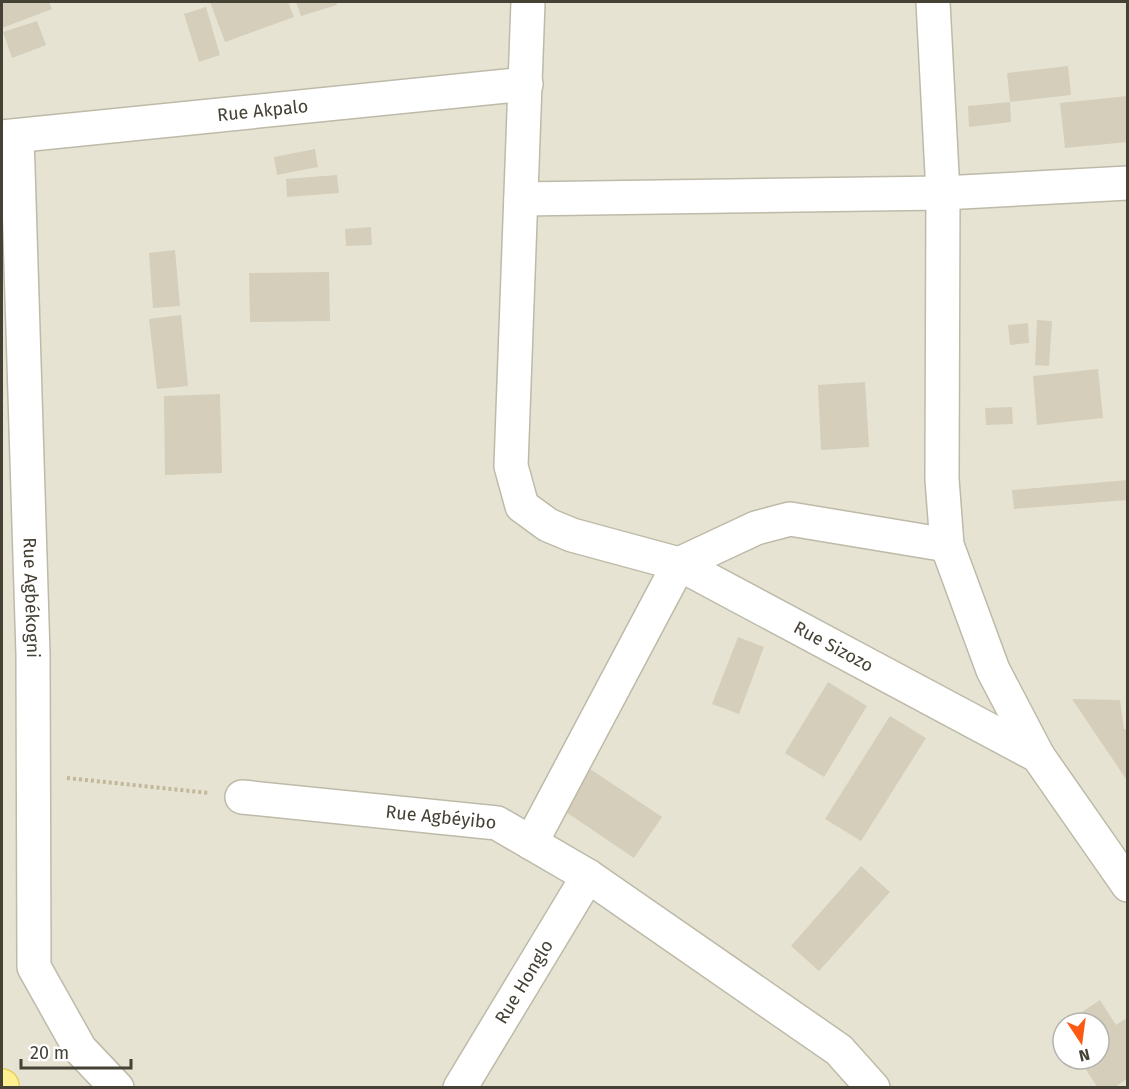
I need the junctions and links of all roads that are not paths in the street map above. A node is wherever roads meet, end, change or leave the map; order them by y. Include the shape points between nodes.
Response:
1 (528, 2) edge
2 (933, 2) edge
3 (526, 84) junction
4 (9, 137) edge
5 (1128, 183) edge
6 (943, 193) junction
7 (521, 199) junction
8 (947, 545) junction
9 (679, 564) junction
10 (1038, 756) junction
11 (242, 796) road end
12 (531, 843) junction
13 (588, 876) junction
14 (1128, 885) edge
15 (117, 1088) edge
16 (460, 1088) edge
17 (873, 1088) edge

1 - 3 street, Rue Sizozo
2 - 6 street
3 - 4 street, Rue Akpalo
3 - 7 street, Rue Sizozo
4 - 15 street, Rue Agbékogni via 33,642 34,967 80,1049
5 - 6 street
6 - 7 street
6 - 8 street via 942,479
7 - 9 street, Rue Sizozo via 511,466 522,506 548,525 572,535
8 - 9 street via 790,519 756,528
8 - 10 street via 993,670
9 - 10 street, Rue Sizozo
9 - 12 street
10 - 14 street, Rue Sizozo
11 - 12 street, Rue Agbéyibo via 497,823
12 - 13 street, Rue Agbéyibo
13 - 16 street, Rue Honglo
13 - 17 street, Rue Agbéyibo via 839,1050

